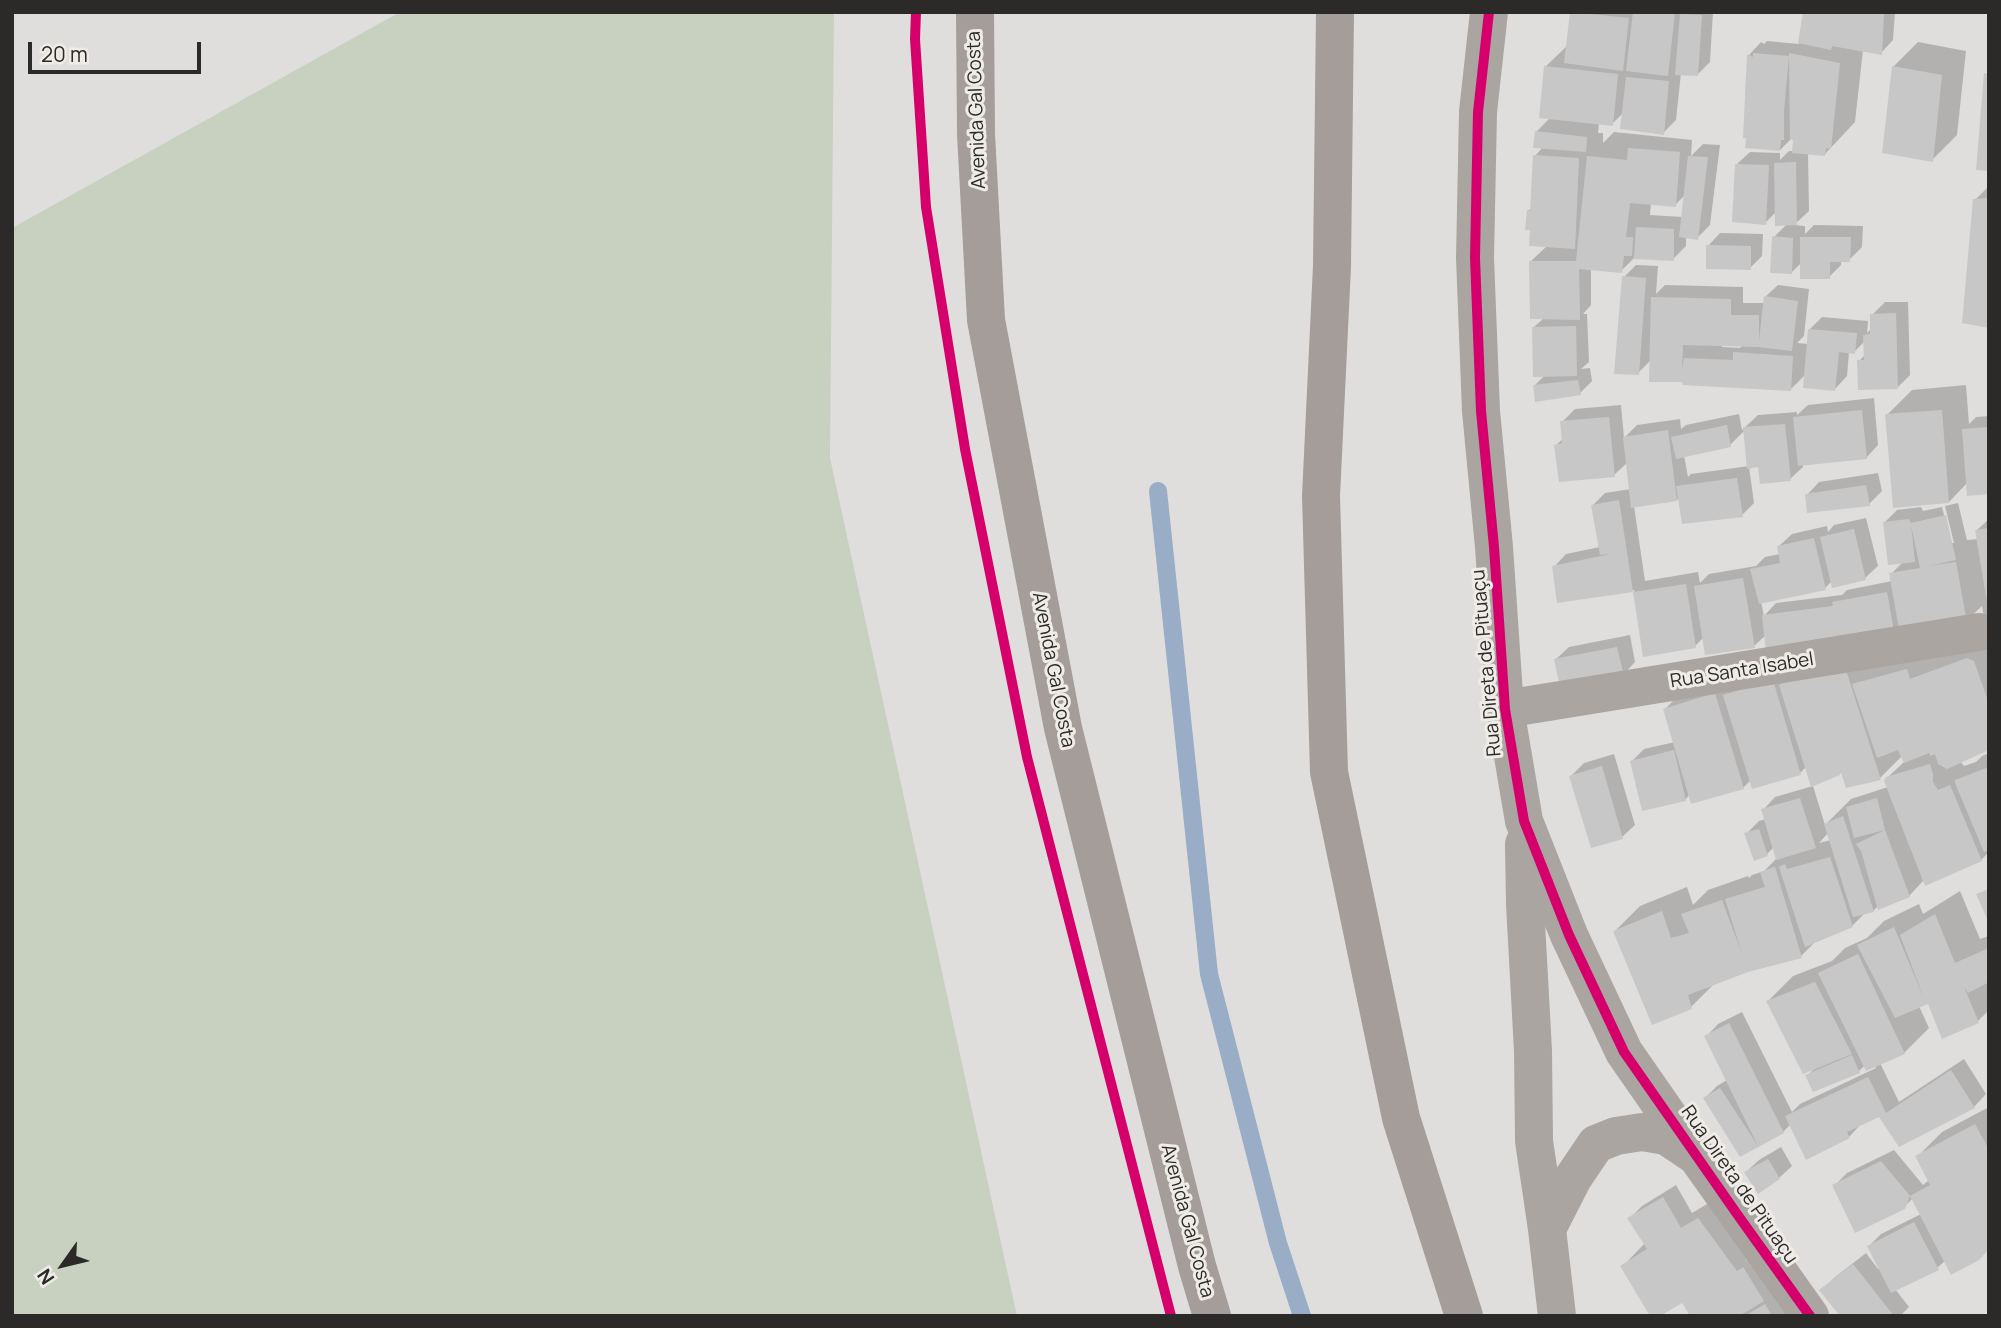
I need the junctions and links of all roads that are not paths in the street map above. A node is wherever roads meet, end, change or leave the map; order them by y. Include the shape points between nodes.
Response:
1 (975, 12) edge
2 (1335, 12) edge
3 (1489, 12) edge
4 (1979, 632) dead end
5 (1505, 709) junction
6 (1524, 821) junction
7 (1697, 1157) junction
8 (1547, 1229) junction
9 (1212, 1316) edge
10 (1465, 1316) edge
11 (1557, 1316) edge
12 (1810, 1316) edge

1 - 9 main road, Avenida Gal Costa via 986,320 1063,728
2 - 10 main road via 1332,266 1321,496 1329,772 1401,1118
3 - 5 street, Rua Direta de Pituaçu via 1478,112 1475,257 1481,411
4 - 5 street, Rua Santa Isabel
5 - 6 street, Rua Direta de Pituaçu
6 - 7 street, Rua Direta de Pituaçu via 1569,935 1624,1052
6 - 8 street via 1534,1142
7 - 8 street via 1666,1136 1642,1132 1596,1144
7 - 12 street, Rua Direta de Pituaçu
8 - 11 street

